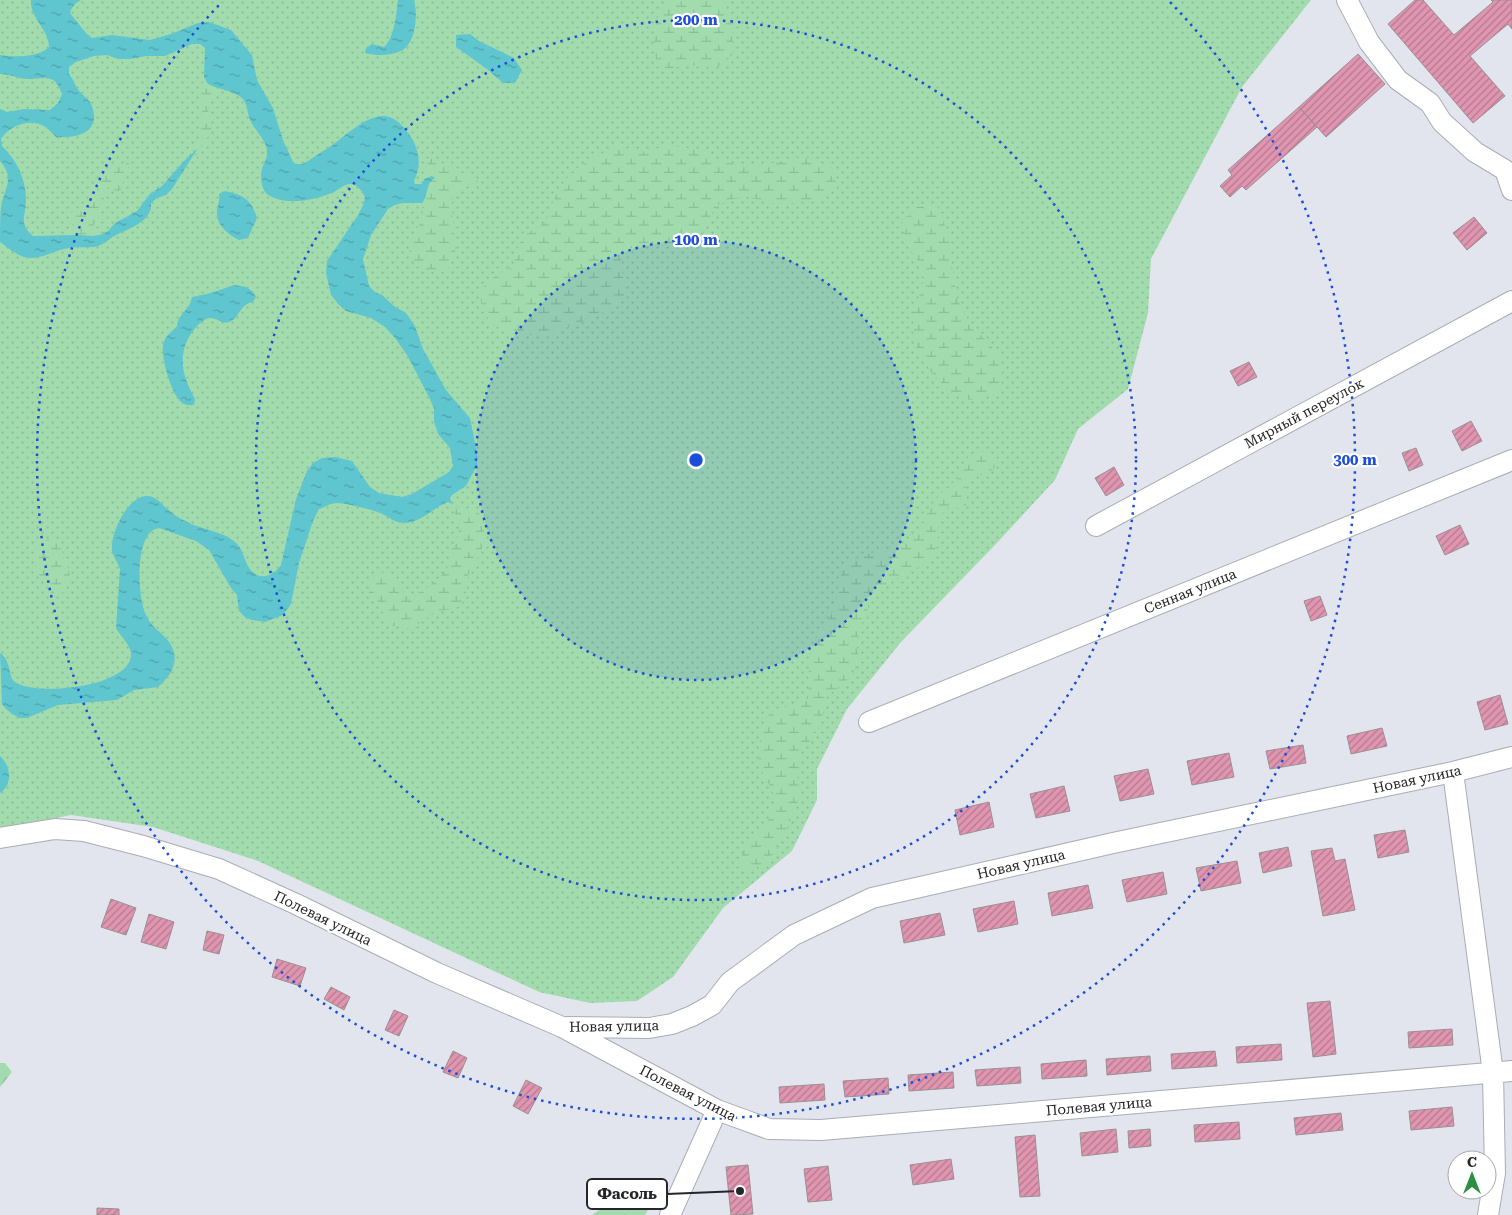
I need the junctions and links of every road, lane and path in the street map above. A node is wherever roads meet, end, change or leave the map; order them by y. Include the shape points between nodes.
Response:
1 (1347, 0) edge
2 (1512, 190) edge
3 (1512, 301) edge
4 (1512, 460) edge
5 (1096, 526) dead end
6 (869, 722) dead end
7 (1512, 757) edge
8 (1453, 772) junction
9 (0, 838) edge
10 (562, 1027) junction
11 (1502, 1072) edge
12 (717, 1110) junction
13 (670, 1215) edge
14 (1488, 1215) edge

1 - 2 street via 1369,42 1398,80 1430,103 1442,122 1475,152 1505,170
3 - 5 street, Мирный переулок
4 - 6 street, Сенная улица
7 - 8 street, Новая улица
8 - 10 street, Новая улица via 1113,843 872,898 794,935 730,982 712,1005 692,1016 649,1028
8 - 11 street
9 - 10 street, Полевая улица via 55,830 84,831 219,869 437,973
10 - 12 street, Полевая улица
11 - 12 street, Полевая улица via 821,1130 769,1129
11 - 14 street via 1495,1173
12 - 13 street

